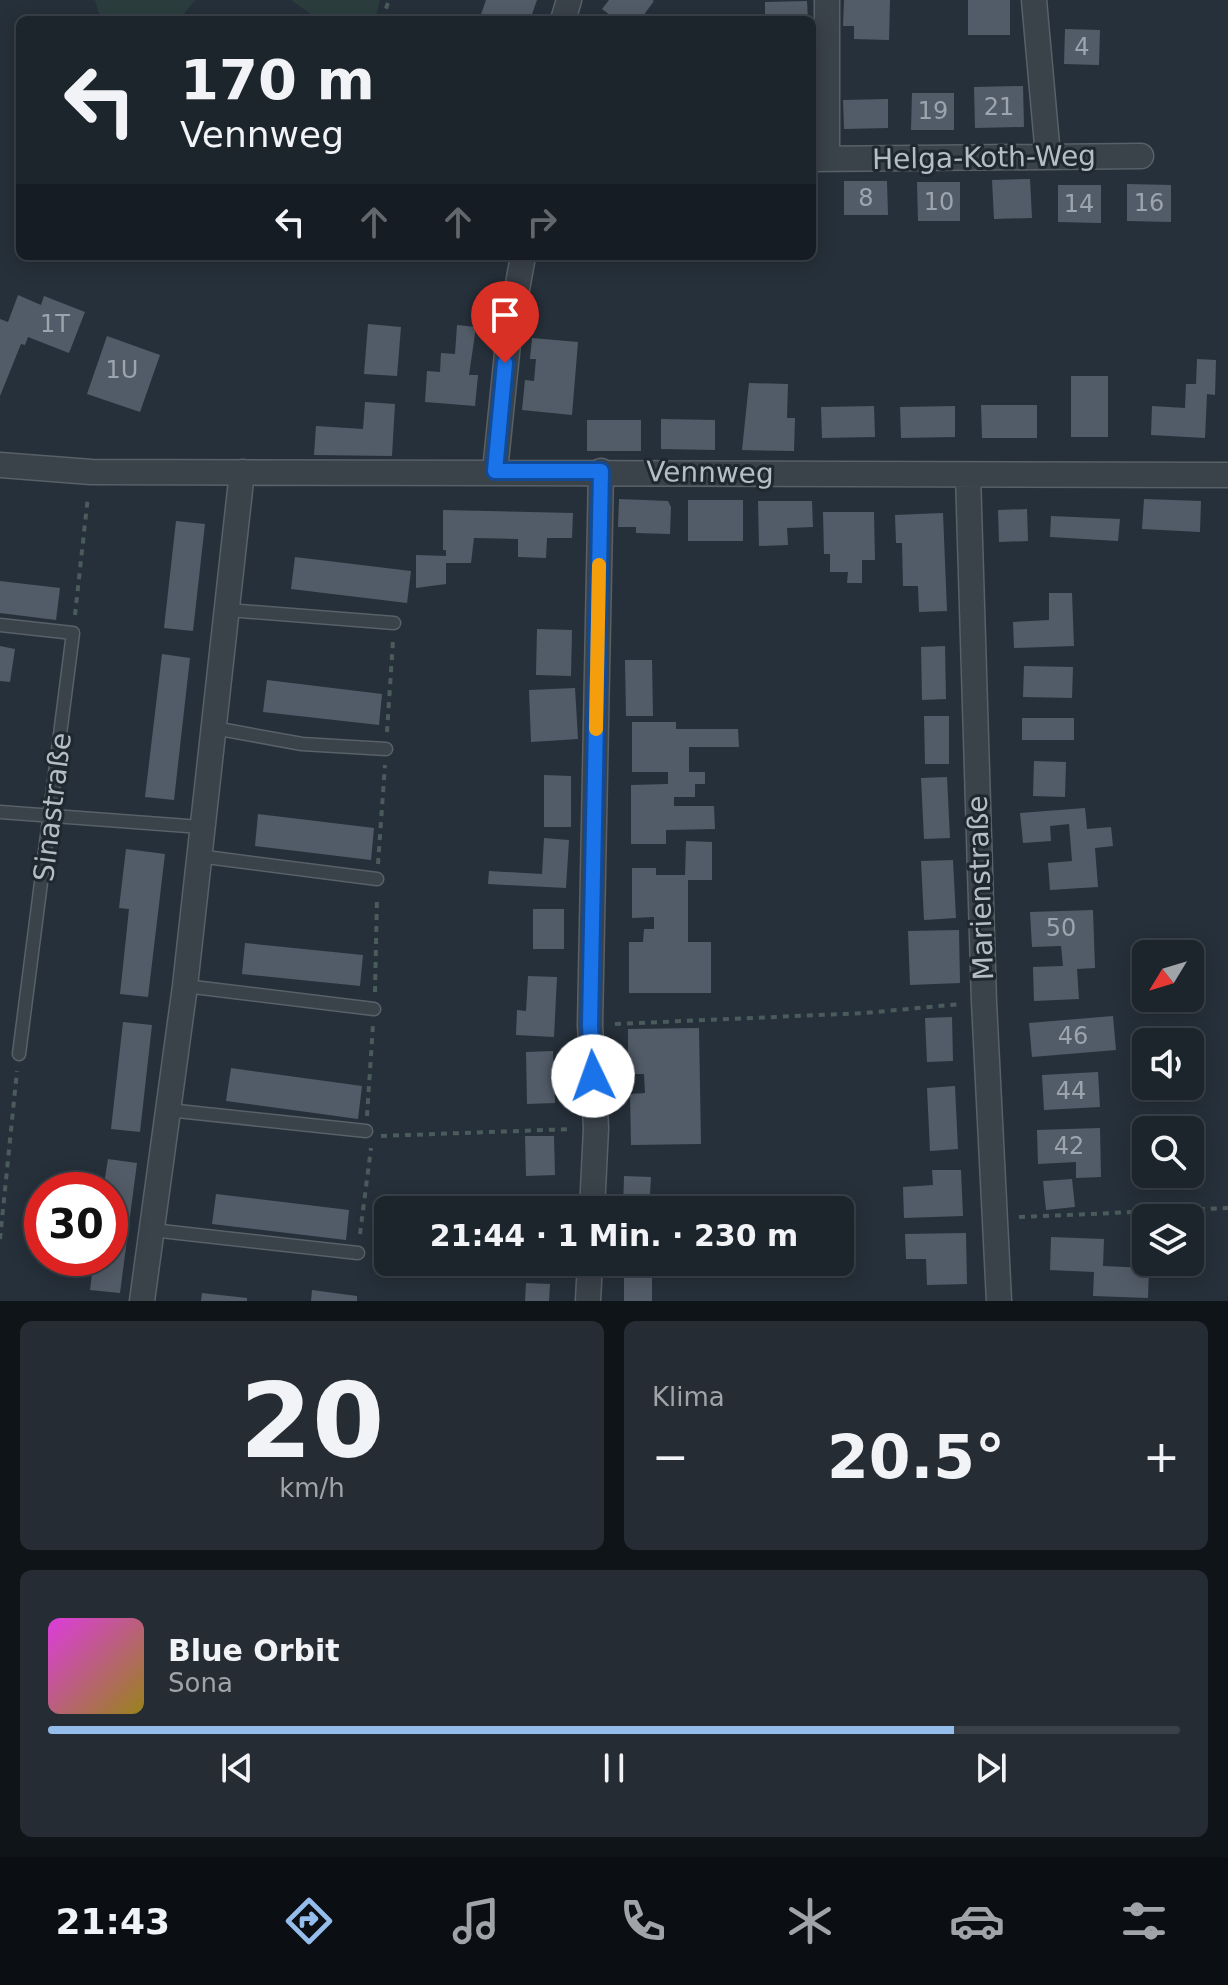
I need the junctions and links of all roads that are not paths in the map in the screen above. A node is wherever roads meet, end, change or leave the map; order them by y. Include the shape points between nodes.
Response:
1 (827, 0) edge
2 (1034, 0) edge
3 (1048, 156) junction
4 (1141, 156) dead end
5 (819, 159) edge
6 (522, 260) edge
7 (0, 465) edge
8 (495, 471) junction
9 (601, 471) junction
10 (242, 472) junction
11 (968, 475) junction
12 (1228, 475) edge
13 (228, 610) junction
14 (394, 623) road end
15 (0, 625) edge
16 (214, 728) junction
17 (386, 749) road end
18 (0, 812) edge
19 (51, 817) junction
20 (201, 827) junction
21 (197, 856) junction
22 (377, 879) road end
23 (185, 986) junction
24 (374, 1009) road end
25 (19, 1054) road end
26 (168, 1110) junction
27 (366, 1131) road end
28 (593, 1196) edge
29 (152, 1230) junction
30 (358, 1253) road end
31 (589, 1276) edge
32 (142, 1301) edge
33 (588, 1301) edge
34 (999, 1301) edge

1 - 5 street, Helga-Koth-Weg
2 - 3 street
3 - 4 street, Helga-Koth-Weg
3 - 5 street, Helga-Koth-Weg
6 - 8 street
7 - 10 street, Vennweg via 91,472
8 - 9 street, Vennweg
8 - 10 street, Vennweg
9 - 11 street, Vennweg
9 - 28 street via 590,1025 596,1128
10 - 13 street
11 - 12 street, Vennweg
11 - 34 street, Marienstraße
13 - 14 lane
13 - 16 street
15 - 19 lane, Sinastraße via 73,633
16 - 17 lane via 302,744
16 - 20 street
18 - 19 lane
19 - 20 lane
19 - 25 lane, Sinastraße
20 - 21 street
21 - 22 lane
21 - 23 street
23 - 24 lane
23 - 26 street
26 - 27 lane
26 - 29 street
29 - 30 lane
29 - 32 street
31 - 33 street

